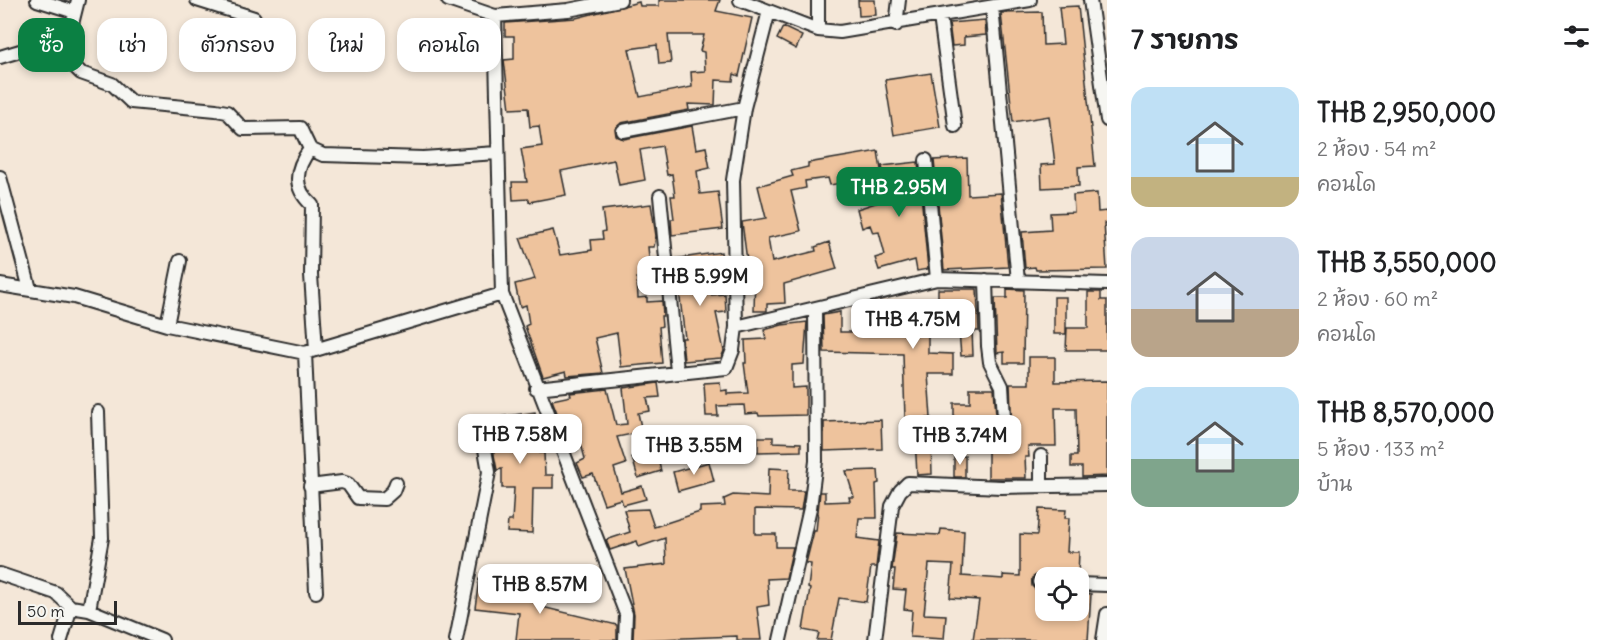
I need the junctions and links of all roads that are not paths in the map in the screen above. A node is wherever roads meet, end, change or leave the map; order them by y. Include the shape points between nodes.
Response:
1 (37, 0) edge
2 (197, 0) edge
3 (448, 0) edge
4 (620, 0) edge
5 (740, 0) edge
6 (818, 0) edge
7 (899, 0) edge
8 (1030, 0) edge
9 (1090, 0) edge
10 (568, 5) edge
11 (77, 6) edge
12 (992, 7) junction
13 (769, 11) junction
14 (495, 16) junction
15 (940, 17) junction
16 (254, 18) dead end
17 (896, 25) junction
18 (818, 30) junction
19 (18, 52) edge
20 (0, 57) edge
21 (79, 72) edge
22 (744, 108) junction
23 (1107, 120) edge
24 (955, 126) dead end
25 (623, 131) dead end
26 (310, 149) junction
27 (497, 153) junction
28 (926, 160) dead end
29 (0, 177) edge
30 (660, 196) dead end
31 (180, 261) dead end
32 (937, 279) junction
33 (986, 280) junction
34 (1018, 281) junction
35 (1107, 284) edge
36 (0, 285) edge
37 (30, 289) junction
38 (502, 294) junction
39 (815, 309) junction
40 (167, 325) junction
41 (736, 327) junction
42 (311, 351) junction
43 (677, 371) junction
44 (536, 388) junction
45 (98, 412) dead end
46 (482, 432) dead end
47 (1005, 434) dead end
48 (1041, 456) dead end
49 (396, 483) dead end
50 (1107, 485) edge
51 (310, 486) junction
52 (1041, 486) junction
53 (0, 574) edge
54 (1089, 584) edge
55 (1107, 585) edge
56 (316, 591) dead end
57 (71, 607) junction
58 (89, 610) junction
59 (1107, 614) edge
60 (62, 640) edge
61 (162, 640) edge
62 (456, 640) edge
63 (625, 640) edge
64 (780, 640) edge
65 (875, 640) edge
66 (1103, 640) edge

1 - 11 street
2 - 16 street
3 - 14 street
4 - 10 street
5 - 13 street
6 - 18 street
7 - 17 street
8 - 12 street
9 - 23 street
10 - 14 street
12 - 15 street
12 - 34 street
13 - 18 street
13 - 22 street
14 - 27 street
15 - 17 street
15 - 24 street
17 - 18 street via 840,32
19 - 20 street
21 - 26 street via 112,84 131,102 227,112 243,129 300,128
22 - 25 street
22 - 41 street via 733,180
26 - 27 street via 323,155 423,158
26 - 42 street via 299,164 298,183 301,195 312,205
27 - 38 street
28 - 32 street
29 - 37 street
30 - 43 street
31 - 40 street
32 - 33 street
32 - 39 street
33 - 34 street
33 - 47 street via 988,346 990,362 1002,386
34 - 35 street
36 - 37 street
37 - 40 street via 74,297
38 - 42 street
38 - 44 street
39 - 41 street
39 - 64 street via 816,461 810,508
40 - 42 street
41 - 43 street via 726,368
42 - 51 street
43 - 44 street
44 - 63 street via 626,614
45 - 58 street via 102,538
46 - 62 street via 489,472
48 - 52 street
49 - 51 street via 384,499 358,498 342,482
50 - 52 street
51 - 56 street
52 - 65 street via 908,483 892,506
53 - 57 street via 56,593
54 - 55 street
57 - 58 street
57 - 60 street
58 - 61 street
59 - 66 street

